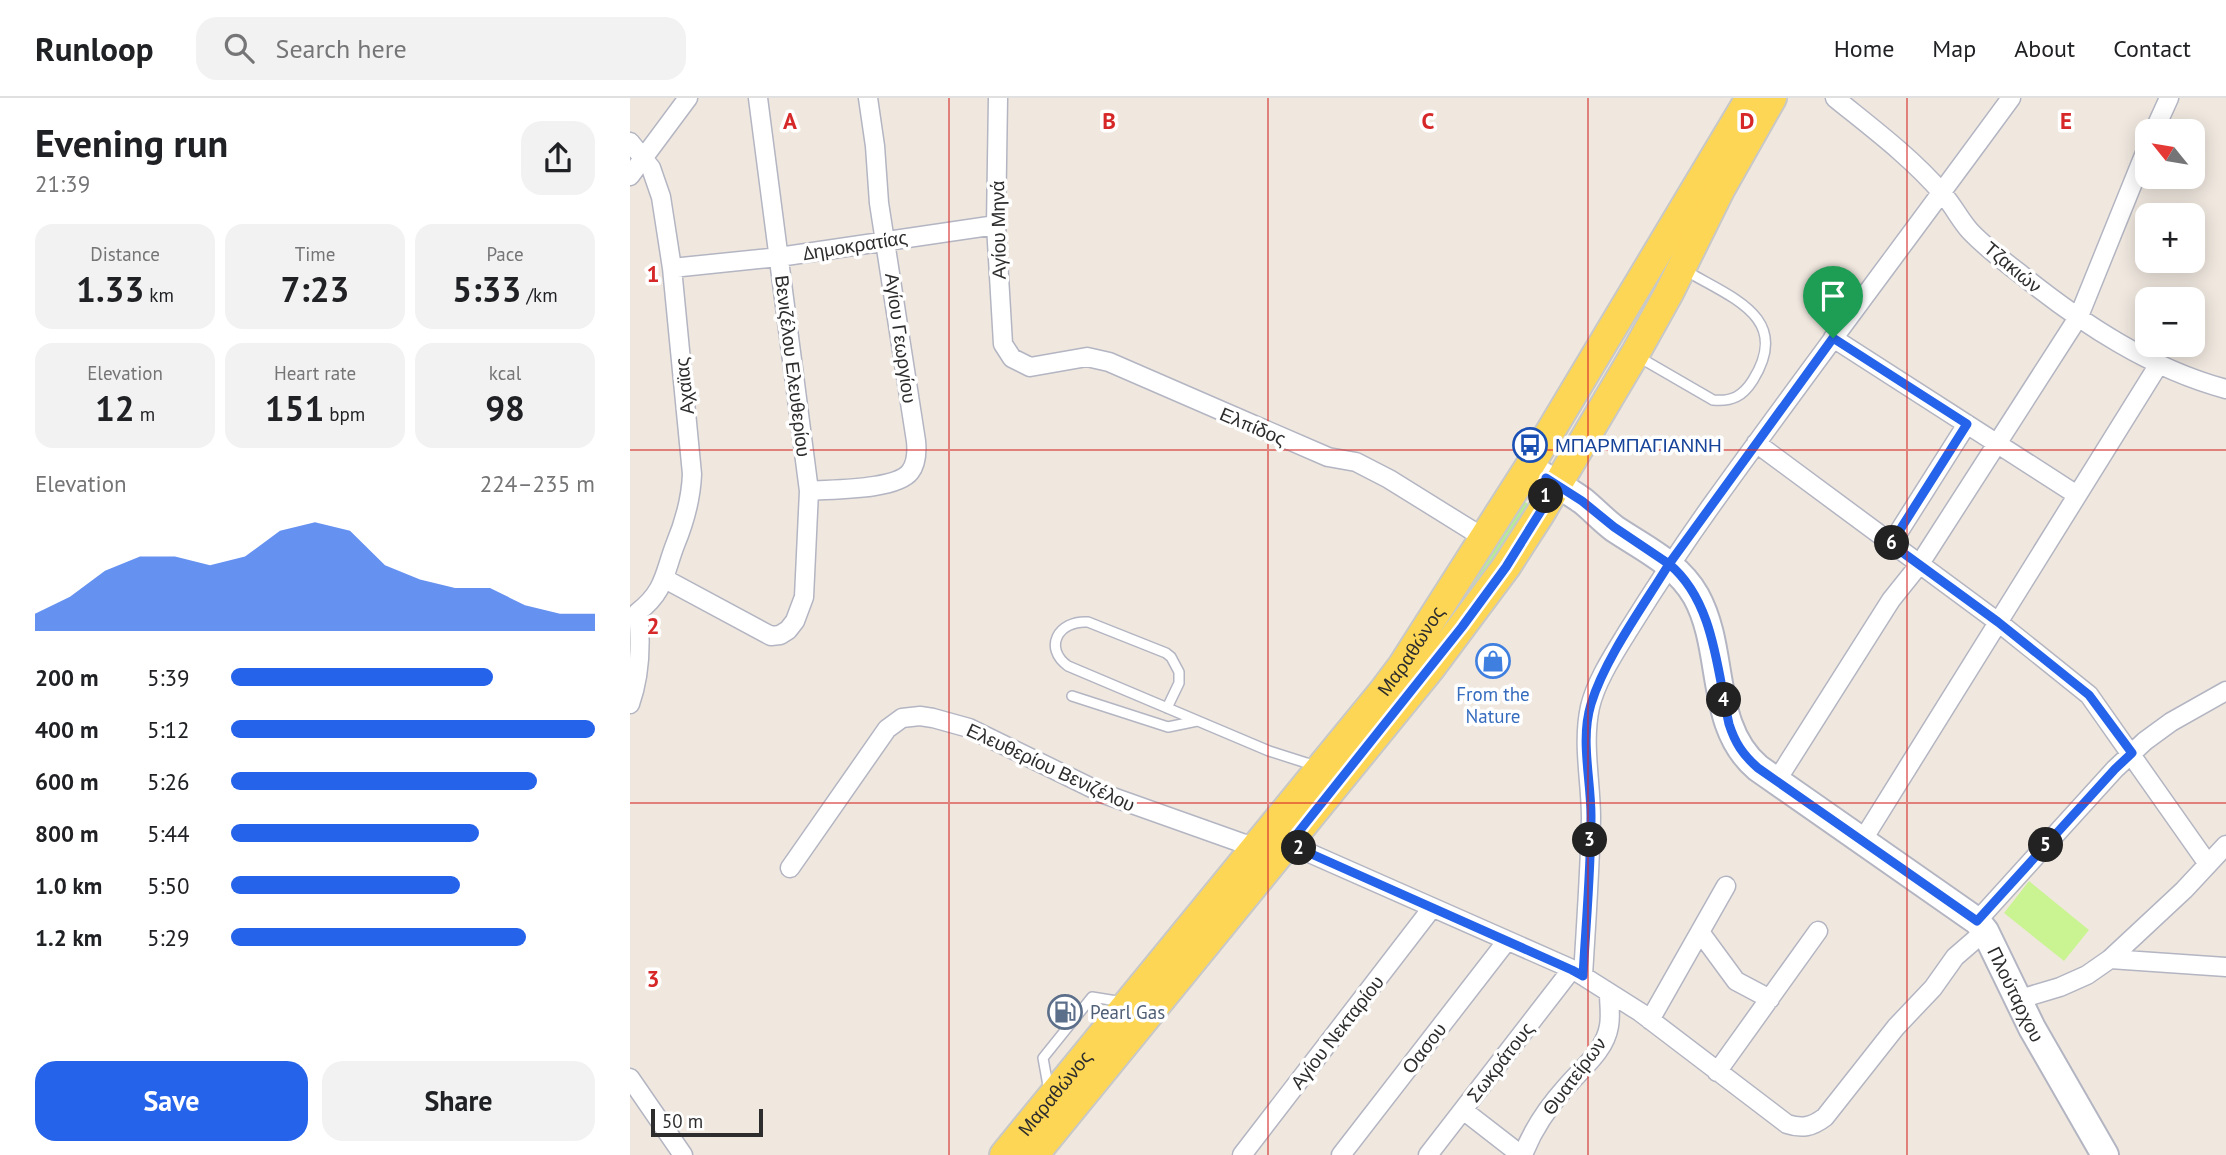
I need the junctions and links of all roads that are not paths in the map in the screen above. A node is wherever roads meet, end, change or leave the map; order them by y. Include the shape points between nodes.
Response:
1 (688, 98) edge
2 (758, 98) edge
3 (868, 98) edge
4 (998, 98) edge
5 (1749, 98) edge
6 (1772, 98) edge
7 (1835, 98) edge
8 (2011, 98) edge
9 (2169, 98) edge
10 (2159, 119) edge
11 (630, 142) edge
12 (644, 157) junction
13 (630, 176) edge
14 (2135, 178) edge
15 (1942, 193) junction
16 (996, 225) junction
17 (886, 240) junction
18 (779, 257) junction
19 (672, 268) junction
20 (1682, 268) junction
21 (2079, 316) junction
22 (1833, 338) junction
23 (1635, 354) junction
24 (1012, 358) joint
25 (2159, 364) junction
26 (2226, 388) edge
27 (1967, 424) junction
28 (1756, 443) junction
29 (1997, 444) junction
30 (1545, 482) junction
31 (809, 491) junction
32 (2077, 495) junction
33 (1484, 538) junction
34 (1891, 544) junction
35 (1669, 564) junction
36 (1919, 565) junction
37 (665, 579) junction
38 (636, 614) edge
39 (1998, 622) junction
40 (2226, 691) edge
41 (1072, 696) dead end
42 (630, 704) edge
43 (1167, 708) junction
44 (1197, 721) junction
45 (2132, 753) junction
46 (1321, 768) junction
47 (1777, 780) junction
48 (1862, 841) junction
49 (1289, 844) junction
50 (2226, 845) edge
51 (1256, 848) junction
52 (2208, 864) junction
53 (790, 868) dead end
54 (1726, 886) dead end
55 (1432, 908) junction
56 (1981, 926) junction
57 (1818, 931) dead end
58 (1700, 932) junction
59 (1506, 942) junction
60 (2110, 959) junction
61 (2226, 967) edge
62 (1577, 973) junction
63 (1609, 993) junction
64 (1770, 999) junction
65 (2020, 999) junction
66 (1650, 1020) junction
67 (1717, 1072) junction
68 (630, 1078) edge
69 (1463, 1110) junction
70 (683, 1155) edge
71 (1004, 1155) edge
72 (1034, 1155) edge
73 (1242, 1155) edge
74 (1341, 1155) edge
75 (1428, 1155) edge
76 (1522, 1155) edge
77 (2105, 1155) edge

1 - 12 street
2 - 18 street, Βενιζέλου Ελευθερίου
3 - 17 street, Αγίου Γεωργίου
4 - 16 street, Αγίου Μηνά
5 - 30 main road, Μαραθώνος via 1663,242
6 - 20 main road, Μαραθώνος
7 - 15 street, Τζακιών
8 - 15 street
9 - 10 street
11 - 12 street, Αχαϊας
12 - 13 street
12 - 19 street, Αχαϊας via 659,190
14 - 21 street
15 - 21 street, Τζακιών via 1970,231
15 - 22 street
16 - 17 street, Δημοκρατίας
16 - 24 street, Αγίου Μηνά via 1002,338
17 - 18 street, Δημοκρατίας
17 - 31 street, Αγίου Γεωργίου via 916,441 915,463 908,475 892,483
18 - 19 street, Δημοκρατίας
18 - 31 street, Βενιζέλου Ελευθερίου
19 - 37 street, Αχαϊας via 692,474 689,503
20 - 23 main road, Μαραθώνος
20 - 23 lane via 1762,322 1766,350 1758,372 1737,398 1713,400
21 - 25 street, Τζακιών
21 - 29 street
22 - 27 street
22 - 28 street
23 - 30 main road, Μαραθώνος
24 - 33 street, Ελπίδος via 1034,368 1072,358 1109,362 1328,457 1356,462
25 - 26 street, Τζακιών
25 - 32 street
27 - 29 street
27 - 34 street
28 - 34 street
28 - 35 street
29 - 32 street
29 - 36 street
30 - 33 main road, Μαραθώνος
30 - 35 street, Πλούταρχου via 1582,501
30 - 49 main road, Μαραθώνος via 1506,567
31 - 37 street, Βενιζέλου Ελευθερίου via 805,589 788,630 776,636 767,634
32 - 39 street
33 - 46 main road, Μαραθώνος via 1402,666
34 - 36 street
35 - 47 street, Πλούταρχου via 1704,611 1735,741 1750,761
35 - 62 street via 1613,656 1591,705 1586,749 1591,818
36 - 39 street
36 - 47 street via 1891,600
37 - 38 street, Αχαϊας via 650,603
38 - 42 street via 637,671
39 - 45 street via 2089,695
39 - 48 street
40 - 45 street via 2171,722
41 - 44 lane via 1168,727
43 - 43 lane via 1068,666 1057,651 1058,635 1075,621 1088,622 1166,653 1179,672
43 - 44 lane
44 - 46 lane
45 - 52 street
45 - 56 street
46 - 51 main road, Μαραθώνος
47 - 48 street, Πλούταρχου
48 - 56 street, Πλούταρχου
49 - 55 street
49 - 72 main road, Μαραθώνος
50 - 52 street
51 - 53 street, Ελευθερίου Βενιζέλου via 1104,794 969,728 920,716 902,718 887,729
51 - 71 main road, Μαραθώνος
52 - 60 street
54 - 58 street
55 - 59 street
55 - 73 street, Αγίου Νεκταρίου
56 - 65 street, Πλούταρχου
56 - 67 street via 1818,1123 1800,1128 1787,1124
57 - 64 street
58 - 64 street via 1736,981
58 - 66 street
59 - 62 street
59 - 74 street, Οασου
60 - 61 street
60 - 65 street via 2087,975
62 - 63 street
62 - 69 street, Σωκράτους
63 - 66 street
63 - 76 street, Θυατείρων via 1609,1027 1601,1046 1557,1097
64 - 67 street
65 - 77 street, Πλούταρχου
66 - 67 street
68 - 70 street
69 - 75 street, Σωκράτους
69 - 76 street

